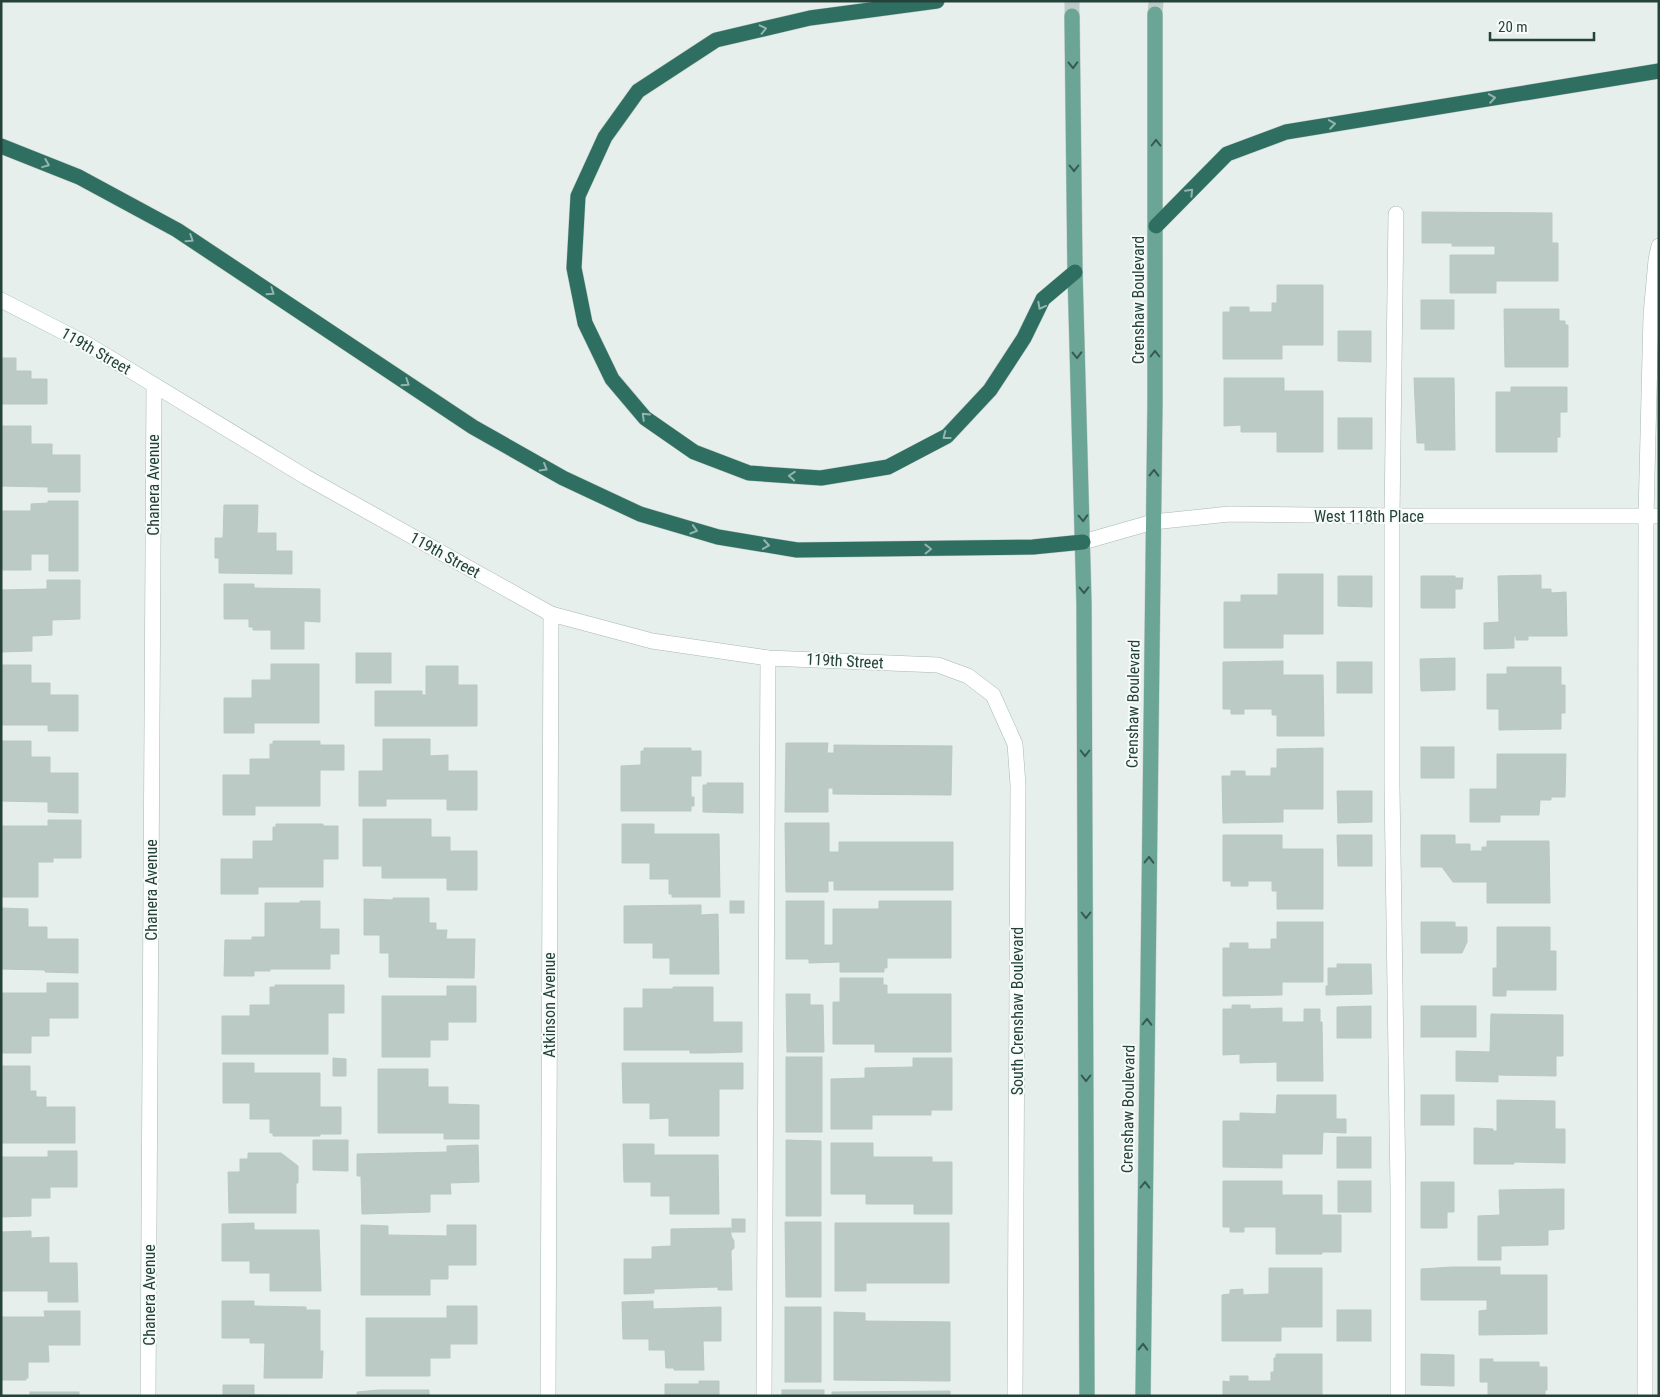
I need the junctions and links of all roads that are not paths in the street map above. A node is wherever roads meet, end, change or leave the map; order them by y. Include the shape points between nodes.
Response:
1 (937, 1) edge
2 (1155, 14) tunnel mouth
3 (1072, 16) tunnel mouth
4 (1659, 71) edge
5 (1, 146) edge
6 (1396, 214) dead end
7 (1156, 226) junction
8 (1659, 246) edge
9 (1075, 272) junction
10 (1, 300) edge
11 (154, 385) junction
12 (1392, 516) junction
13 (1652, 516) edge
14 (1153, 522) junction
15 (1083, 542) junction
16 (551, 614) junction
17 (768, 658) junction
18 (938, 665) joint
19 (148, 1396) edge
20 (548, 1396) edge
21 (764, 1396) edge
22 (1015, 1396) edge
23 (1088, 1396) edge
24 (1143, 1396) edge
25 (1398, 1396) edge
26 (1645, 1396) edge

9 -> 1 highway via 1043,299 1024,338 990,390 947,436 888,467 820,478 750,472 694,452 646,418 612,379 585,323 574,268 578,196 605,137 638,91 716,40 810,18
7 -> 2 main road, Crenshaw Boulevard
3 -> 9 main road
7 -> 4 highway via 1227,154 1286,132
5 -> 15 highway via 79,177 176,230 473,427 563,478 640,514 718,537 797,550 1013,548
6 - 12 street
14 -> 7 main road, Crenshaw Boulevard
8 - 13 street via 1650,315
9 -> 15 main road
10 - 11 street, 119th Street via 85,343
11 - 16 street, 119th Street via 306,477
11 - 19 street, Chanera Avenue
12 - 13 street, West 118th Place
12 - 14 street, West 118th Place via 1229,514
12 - 25 street
13 - 26 street
14 - 15 street, West 118th Place
24 -> 14 main road, Crenshaw Boulevard
15 -> 23 main road
16 - 17 street, 119th Street via 652,641
16 - 20 street, Atkinson Avenue
17 - 18 street, 119th Street
17 - 21 street
18 - 22 street, South Crenshaw Boulevard via 968,676 993,694 1015,744 1018,785

